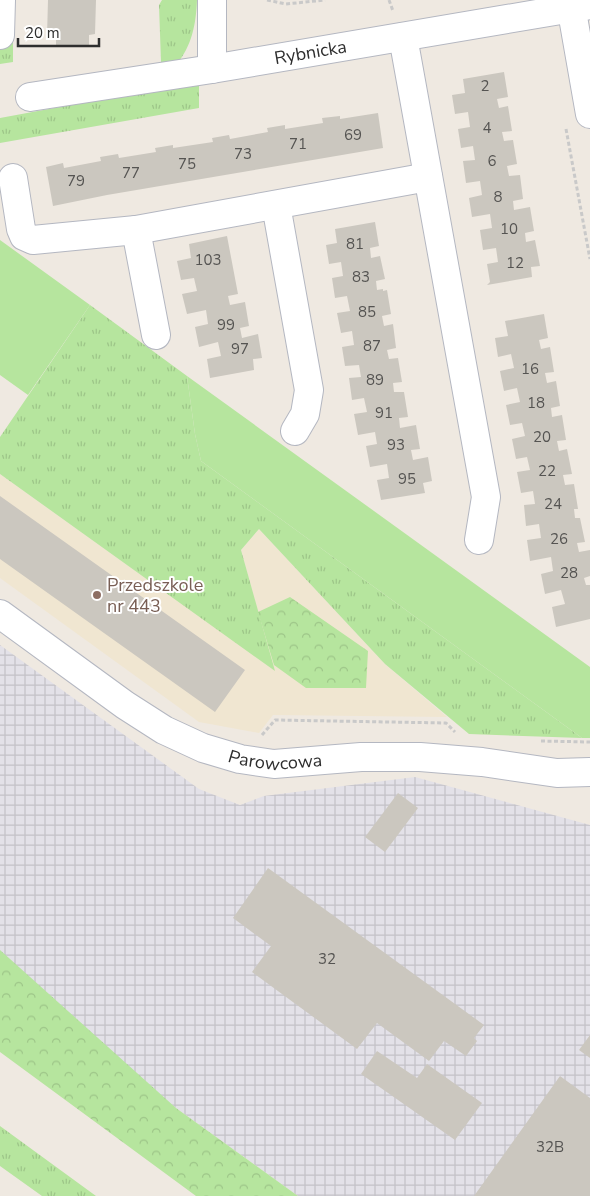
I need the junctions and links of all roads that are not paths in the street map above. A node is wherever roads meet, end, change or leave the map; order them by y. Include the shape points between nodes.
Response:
1 (1, 0) edge
2 (212, 0) edge
3 (577, 4) edge
4 (0, 35) edge
5 (403, 37) junction
6 (212, 69) junction
7 (30, 98) dead end
8 (590, 114) edge
9 (428, 177) junction
10 (13, 178) dead end
11 (276, 205) junction
12 (136, 230) junction
13 (156, 335) dead end
14 (295, 431) dead end
15 (478, 540) dead end
16 (0, 614) edge
17 (590, 772) edge
18 (557, 773) junction
19 (590, 787) edge

1 - 4 street
2 - 6 street
3 - 5 street, Rybnicka
3 - 8 street
5 - 6 street, Rybnicka
5 - 9 street
6 - 7 street, Rybnicka
9 - 11 street
9 - 15 street via 486,497
10 - 12 street via 21,229 24,236 33,240
11 - 12 street
11 - 14 street via 309,390 306,414
12 - 13 street
16 - 18 street, Parowcowa via 164,730 203,748 231,756 274,764 420,757
17 - 18 street, Parowcowa
18 - 19 street

